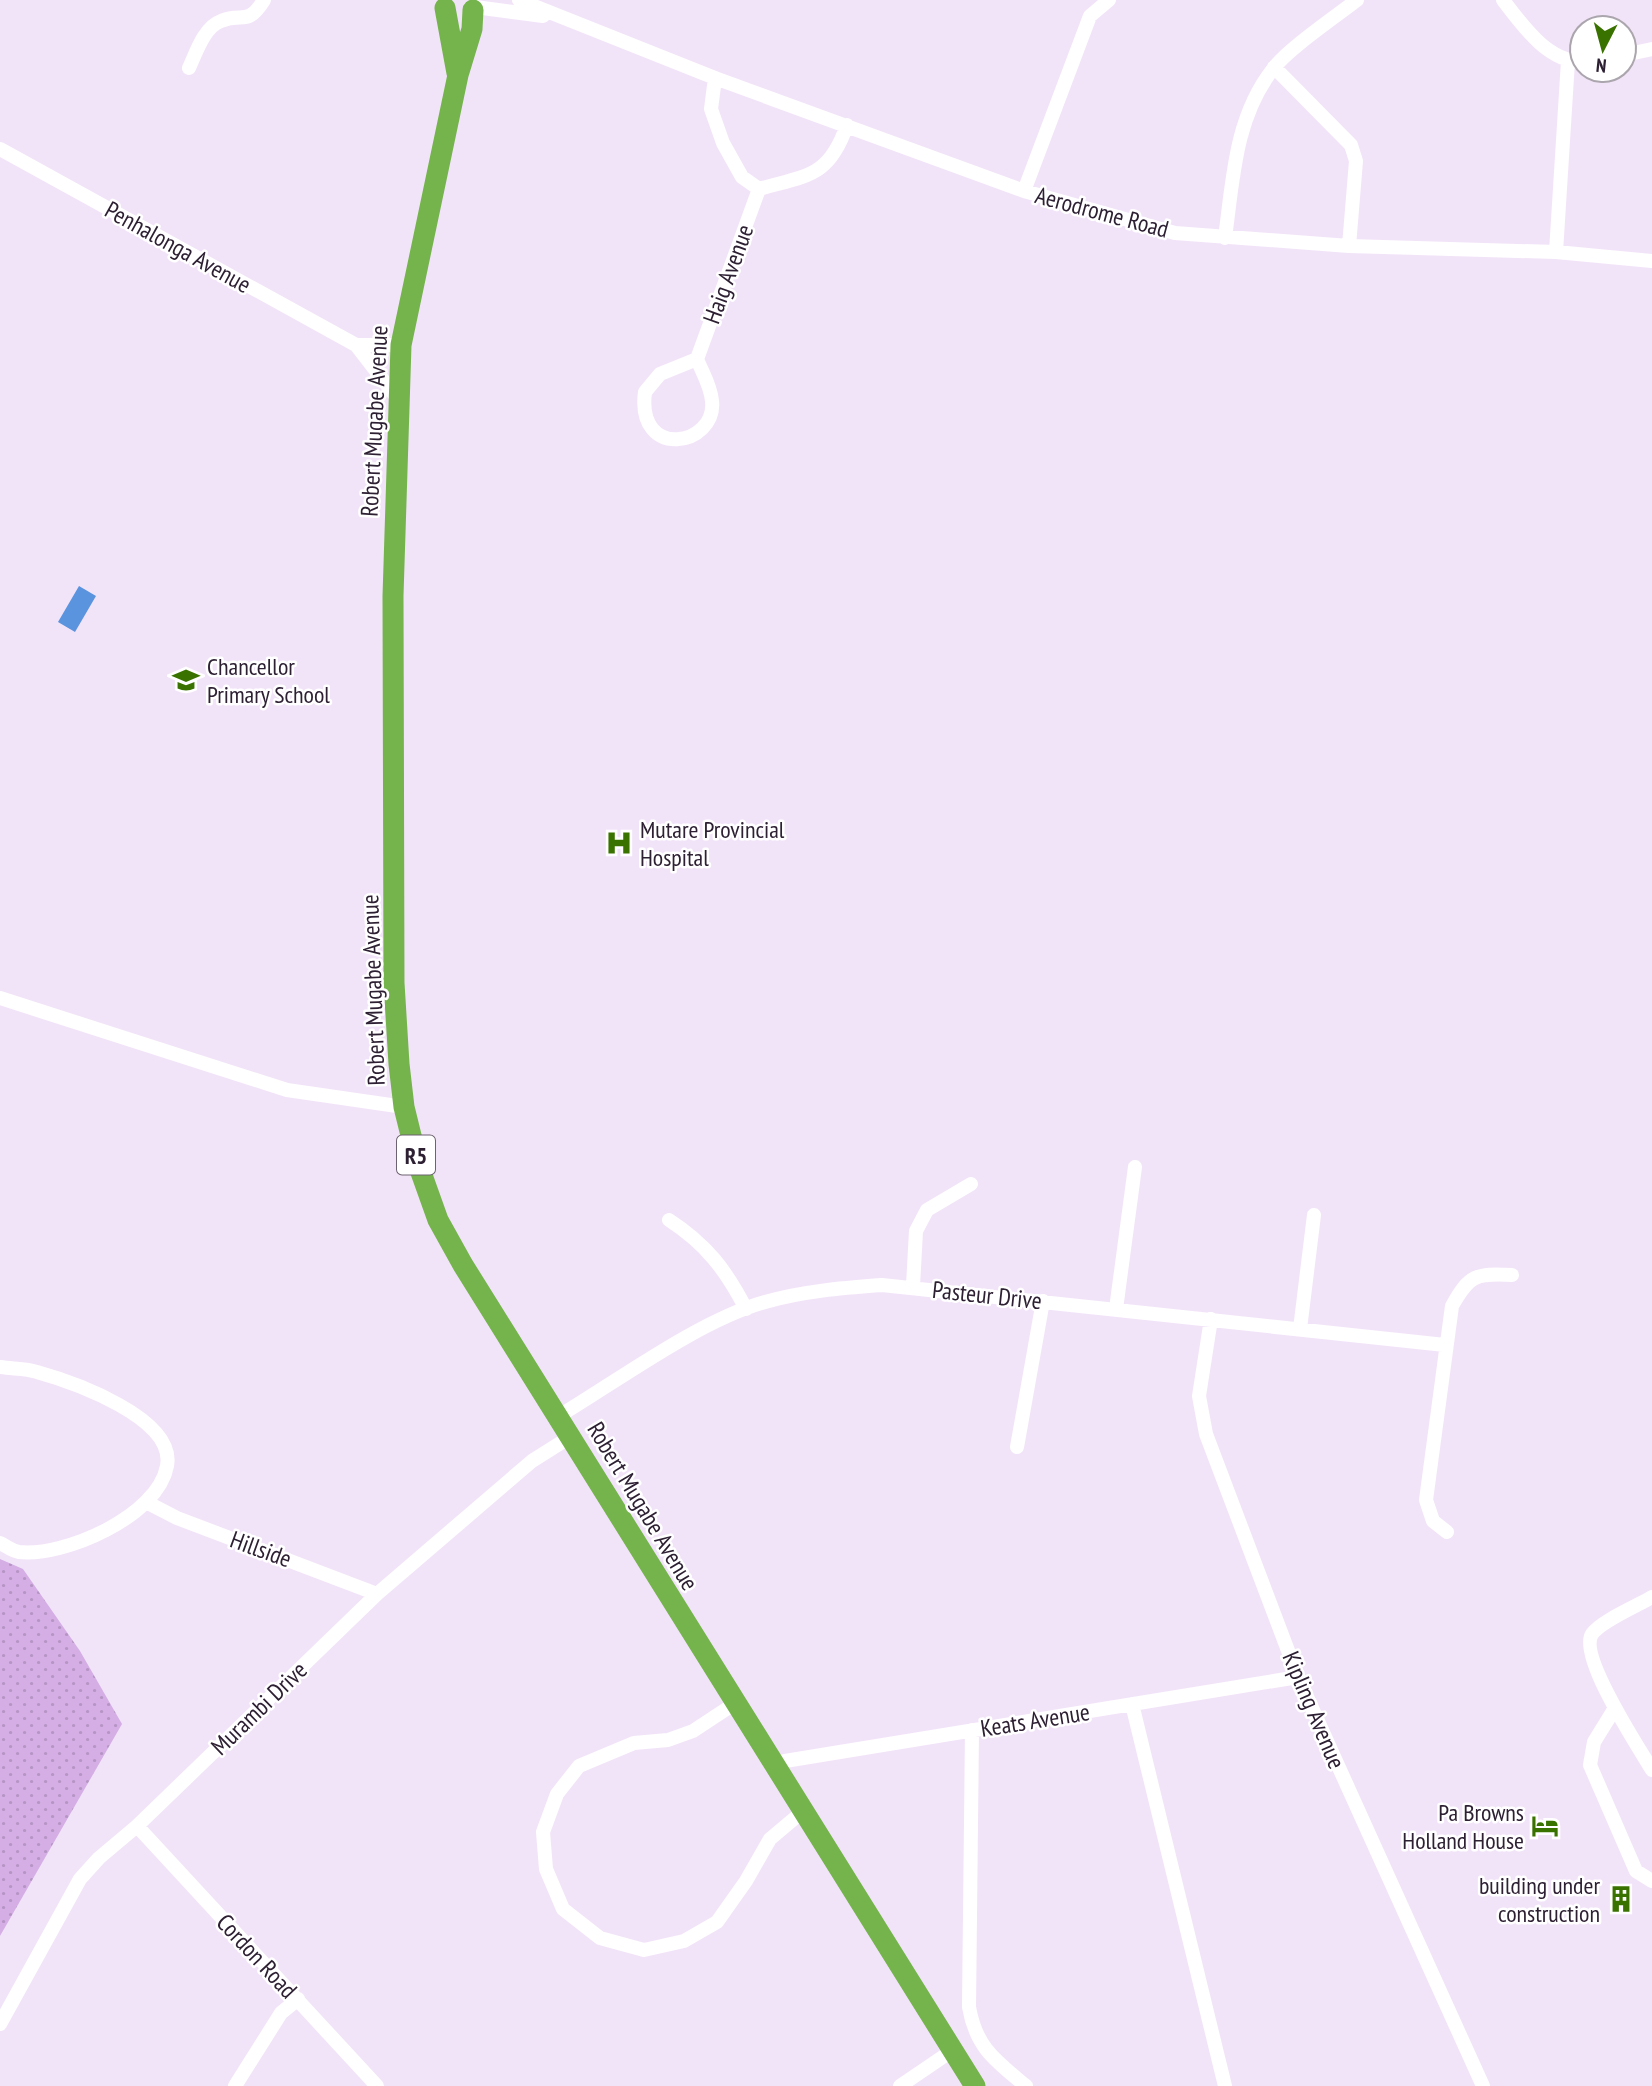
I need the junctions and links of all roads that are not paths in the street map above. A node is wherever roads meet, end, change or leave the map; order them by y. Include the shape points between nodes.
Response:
1 (264, 0) edge
2 (519, 0) edge
3 (1109, 0) edge
4 (1357, 0) edge
5 (1503, 0) edge
6 (441, 4) edge
7 (475, 6) edge
8 (582, 24) junction
9 (1568, 58) edge
10 (1274, 67) junction
11 (189, 68) dead end
12 (457, 75) junction
13 (715, 78) junction
14 (1573, 84) edge
15 (847, 125) junction
16 (0, 149) edge
17 (760, 189) junction
18 (1024, 191) junction
19 (1225, 238) junction
20 (1349, 246) junction
21 (1556, 252) junction
22 (1652, 261) edge
23 (356, 345) junction
24 (401, 345) junction
25 (697, 359) junction
26 (397, 398) junction
27 (0, 998) edge
28 (404, 1107) junction
29 (1135, 1167) dead end
30 (971, 1184) dead end
31 (1314, 1215) dead end
32 (669, 1220) dead end
33 (1512, 1275) dead end
34 (913, 1286) junction
35 (1043, 1301) junction
36 (746, 1309) junction
37 (1116, 1309) junction
38 (1211, 1319) junction
39 (1300, 1329) junction
40 (1445, 1345) junction
41 (0, 1367) edge
42 (559, 1416) junction
43 (569, 1437) junction
44 (1017, 1447) dead end
45 (146, 1502) junction
46 (1447, 1532) dead end
47 (0, 1543) edge
48 (377, 1594) junction
49 (1652, 1597) edge
50 (1298, 1677) junction
51 (734, 1704) junction
52 (1132, 1704) junction
53 (1615, 1709) junction
54 (972, 1730) junction
55 (772, 1765) junction
56 (1652, 1770) edge
57 (802, 1812) junction
58 (137, 1826) junction
59 (1652, 1881) edge
60 (298, 1999) junction
61 (0, 2024) edge
62 (953, 2050) junction
63 (235, 2086) edge
64 (377, 2086) edge
65 (900, 2086) edge
66 (975, 2086) edge
67 (1026, 2086) edge
68 (1225, 2086) edge
69 (1483, 2086) edge

1 - 11 street via 244,19 219,21 210,29
2 - 8 street, Aerodrome Road
3 - 18 street via 1090,16
4 - 10 street
5 - 9 street via 1525,30
6 - 7 highway, R5 via 462,15
6 - 12 highway, Robert Mugabe Avenue / R5
7 - 8 street, Aerodrome Road
7 - 12 highway, Robert Mugabe Avenue / R5
8 - 13 street, Aerodrome Road
10 - 19 street via 1247,113
10 - 20 street via 1351,145 1356,161
12 - 24 highway, Robert Mugabe Avenue / R5
13 - 15 street, Aerodrome Road
13 - 17 street via 711,109 723,142 742,177
14 - 21 street
15 - 17 street via 838,151 825,165
15 - 18 street, Aerodrome Road
16 - 23 street, Penhalonga Avenue
17 - 25 street, Haig Avenue
18 - 19 street, Aerodrome Road via 1175,233
19 - 20 street, Aerodrome Road
20 - 21 street, Aerodrome Road
21 - 22 street, Aerodrome Road
23 - 24 street, Penhalonga Avenue
23 - 26 street, Penhalonga Avenue
24 - 26 highway, Robert Mugabe Avenue / R5
25 - 25 street via 712,401 711,413 702,430 688,438 669,439 645,422 645,392 660,374
26 - 28 highway, Robert Mugabe Avenue / R5 via 394,983
27 - 28 street via 287,1090
28 - 42 highway, Robert Mugabe Avenue / R5 via 438,1220
29 - 37 street
30 - 34 street via 927,1210 916,1231
31 - 39 street
32 - 36 street via 692,1235 727,1273
33 - 40 street via 1481,1273 1464,1285 1452,1306
34 - 35 street, Pasteur Drive
34 - 36 street, Pasteur Drive via 817,1290
35 - 37 street, Pasteur Drive
35 - 44 street
36 - 42 street, Pasteur Drive via 715,1322
37 - 38 street, Pasteur Drive
38 - 39 street, Pasteur Drive
38 - 50 street, Kipling Avenue via 1199,1395 1206,1434
39 - 40 street, Pasteur Drive
40 - 46 street via 1426,1500 1433,1521
41 - 45 street via 35,1371 102,1395 148,1423 168,1464
42 - 43 highway, Robert Mugabe Avenue / R5
43 - 48 street, Murambi Drive via 532,1461
43 - 51 highway, Robert Mugabe Avenue / R5
45 - 47 street via 100,1534 64,1549 16,1552
45 - 48 street, Hillside
48 - 58 street, Murambi Drive
49 - 53 street via 1591,1635 1589,1648
50 - 52 street, Keats Avenue
50 - 69 street, Kipling Avenue
51 - 55 highway, Robert Mugabe Avenue / R5
51 - 57 street via 693,1731 668,1740 635,1743 579,1766 557,1794 543,1832 546,1869 564,1909 600,1938 644,1950 684,1941 717,1922 770,1839
52 - 54 street, Keats Avenue
52 - 68 street
53 - 56 street
53 - 59 street via 1594,1742 1590,1765 1636,1871
54 - 55 street, Keats Avenue
54 - 67 street via 969,2007 973,2030 989,2056
55 - 57 highway, Robert Mugabe Avenue / R5
57 - 62 highway, Robert Mugabe Avenue / R5
58 - 60 street, Cordon Road
58 - 61 street, Murambi Drive via 80,1879
60 - 63 street via 281,2013
60 - 64 street, Cordon Road
62 - 65 street
62 - 66 highway, Robert Mugabe Avenue / R5

